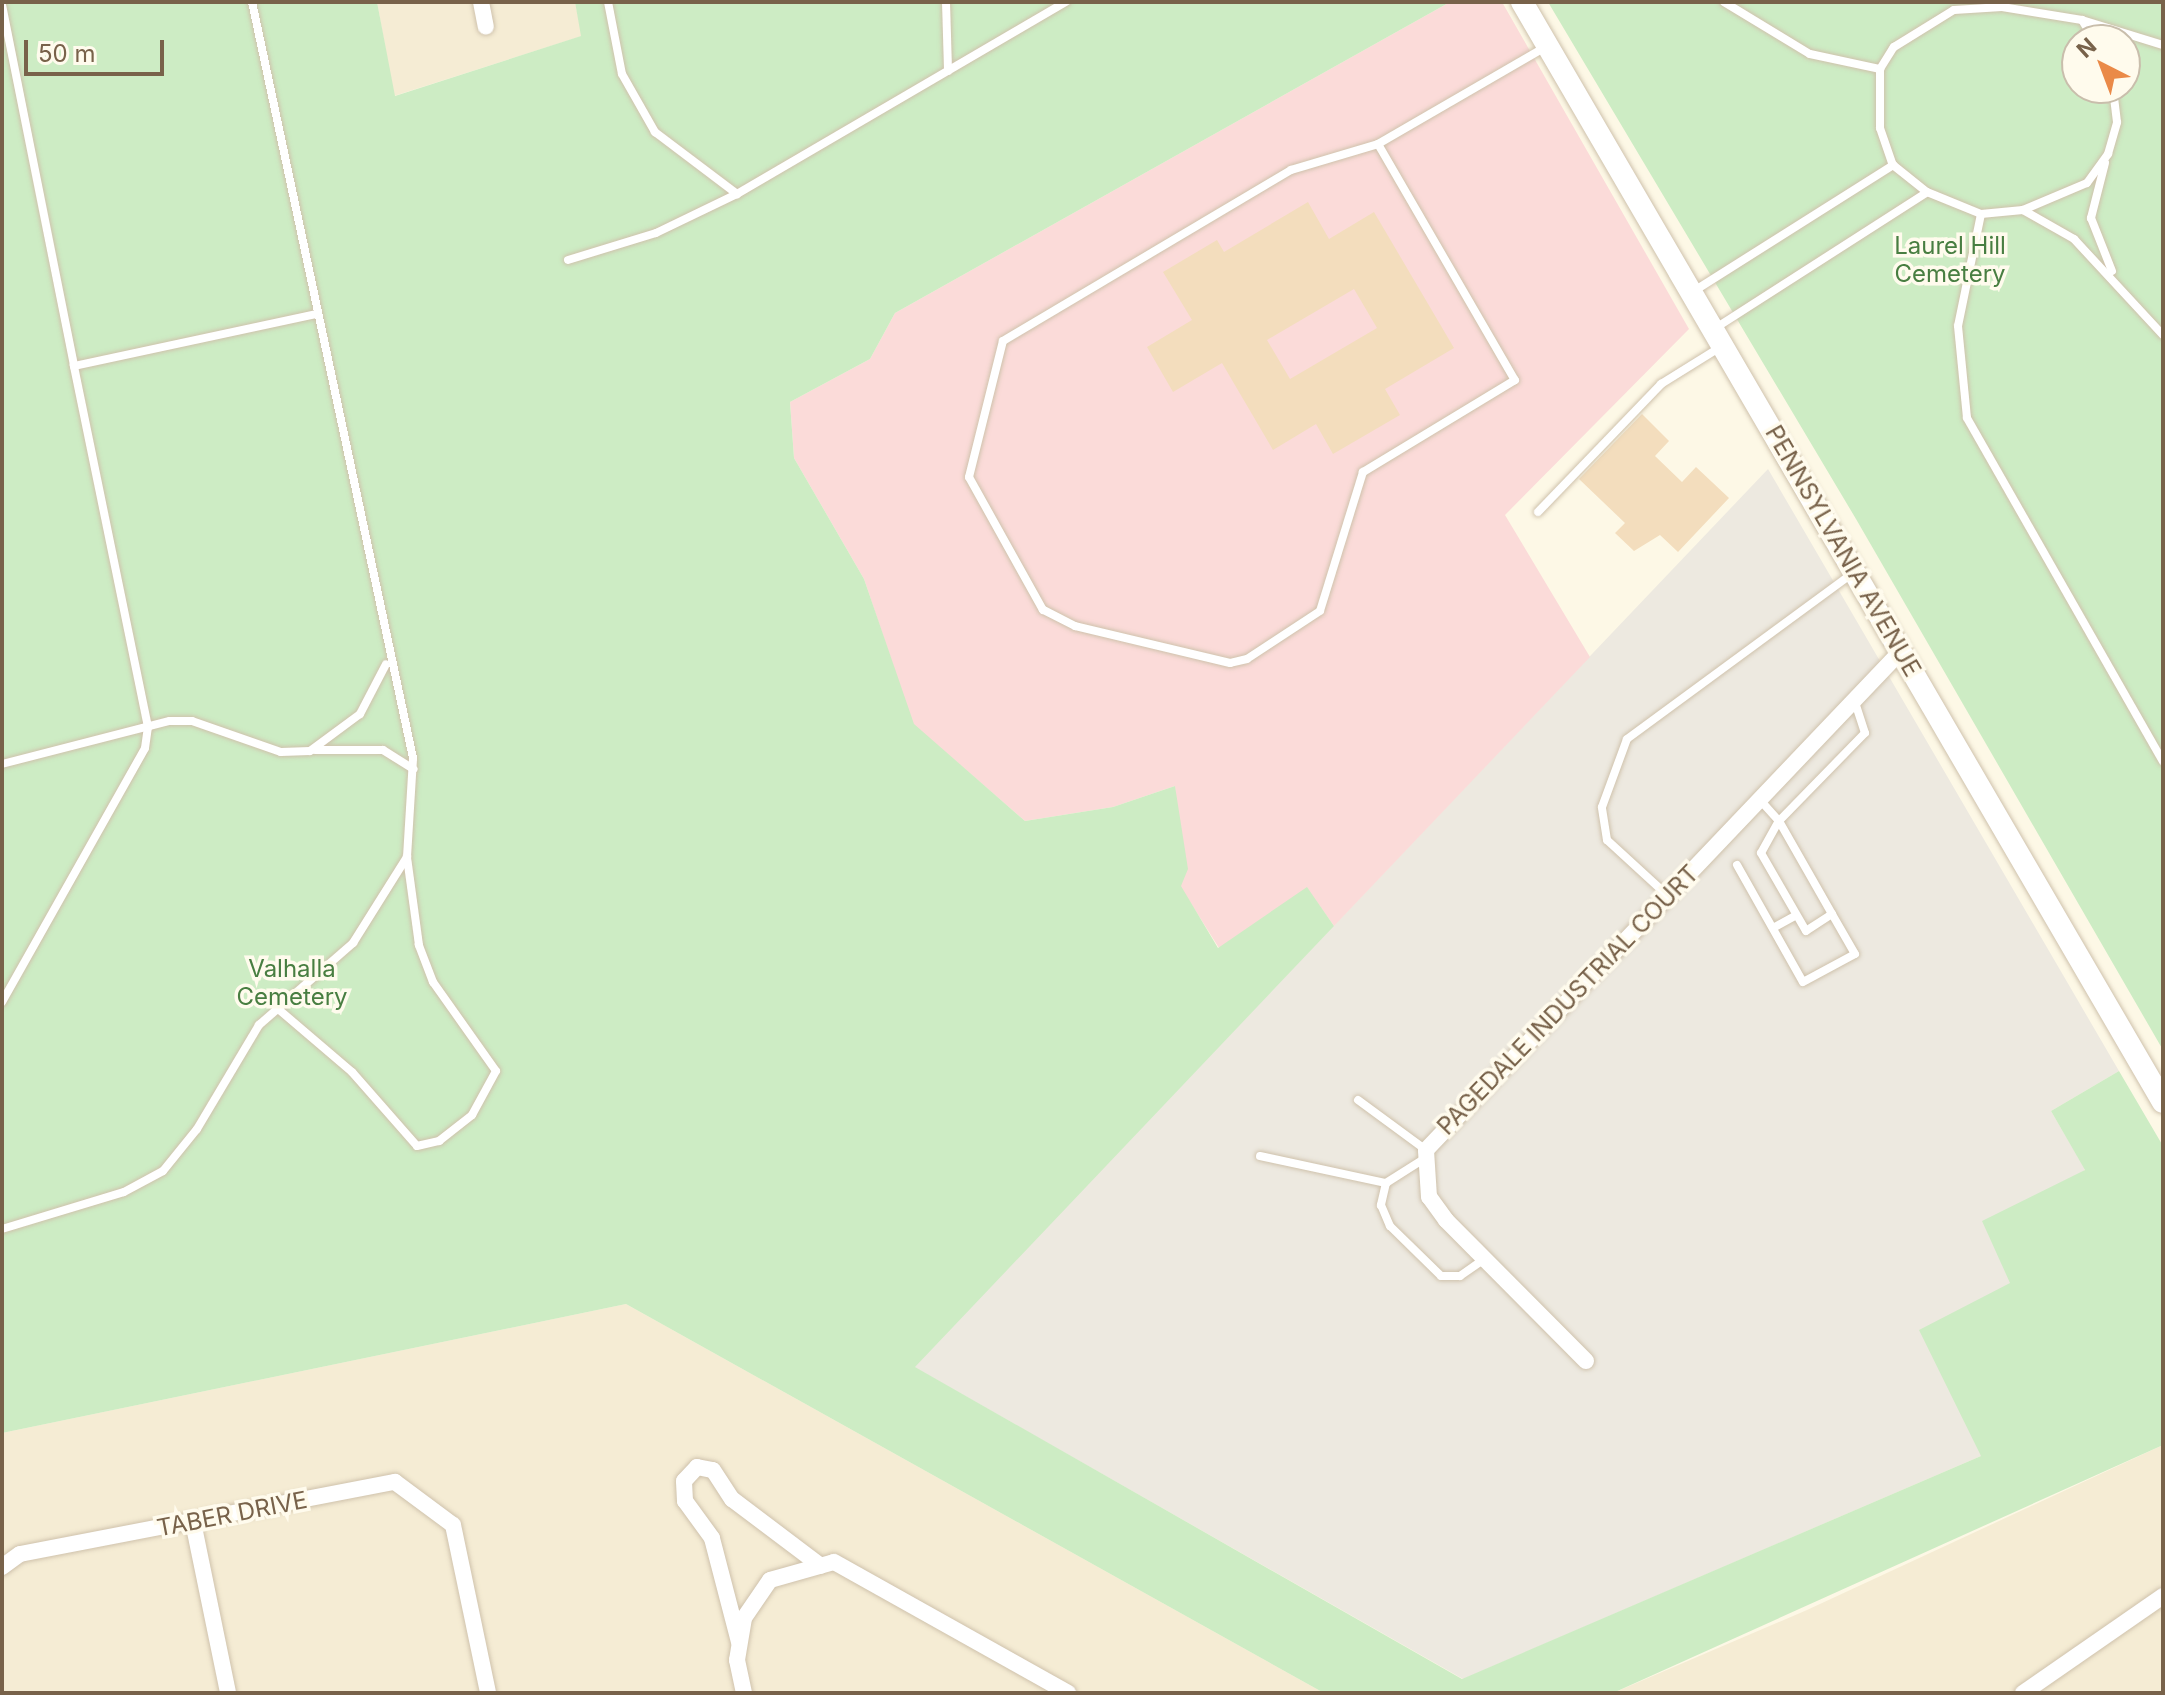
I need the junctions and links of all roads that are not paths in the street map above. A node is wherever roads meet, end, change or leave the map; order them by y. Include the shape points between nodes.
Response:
1 (252, 2) edge
2 (481, 2) edge
3 (608, 2) edge
4 (946, 2) edge
5 (1066, 2) edge
6 (1522, 2) edge
7 (1724, 2) edge
8 (3, 3) edge
9 (2082, 20) junction
10 (2084, 24) edge
11 (486, 27) dead end
12 (2163, 45) edge
13 (1547, 46) junction
14 (1880, 69) junction
15 (948, 71) junction
16 (2115, 104) edge
17 (1378, 144) junction
18 (2108, 154) junction
19 (1893, 165) junction
20 (1927, 192) junction
21 (737, 194) junction
22 (2023, 210) junction
23 (1981, 214) junction
24 (568, 260) dead end
25 (2116, 279) junction
26 (1691, 292) junction
27 (316, 314) junction
28 (2163, 335) edge
29 (1718, 337) junction
30 (74, 366) junction
31 (1538, 512) dead end
32 (1855, 572) junction
33 (1901, 651) junction
34 (387, 660) junction
35 (1854, 699) junction
36 (148, 727) junction
37 (310, 751) junction
38 (2163, 761) edge
39 (2, 764) edge
40 (414, 769) junction
41 (1761, 801) junction
42 (1779, 821) junction
43 (407, 857) junction
44 (1737, 865) dead end
45 (1667, 895) junction
46 (1832, 914) junction
47 (1796, 915) junction
48 (1773, 928) junction
49 (2, 1002) edge
50 (277, 1008) junction
51 (1358, 1100) dead end
52 (2163, 1102) edge
53 (1425, 1155) junction
54 (1260, 1156) dead end
55 (1386, 1183) junction
56 (2, 1229) edge
57 (1484, 1259) junction
58 (1586, 1361) dead end
59 (193, 1522) junction
60 (821, 1566) junction
61 (2, 1567) edge
62 (2163, 1596) edge
63 (740, 1643) junction
64 (1037, 1685) edge
65 (228, 1693) edge
66 (488, 1693) edge
67 (744, 1693) edge
68 (1068, 1693) edge
69 (2023, 1693) edge

1 - 27 lane
2 - 11 street
3 - 21 lane via 622,74 647,121
4 - 15 lane
5 - 15 lane
6 - 13 street, PENNSYLVANIA AVENUE
7 - 14 lane via 1810,54
8 - 30 lane
9 - 10 lane
9 - 12 lane
9 - 14 lane via 2002,7 1954,10 1894,47
13 - 17 lane
13 - 26 street, PENNSYLVANIA AVENUE
14 - 19 lane via 1880,128
15 - 21 lane
16 - 18 lane via 2117,122
17 - 17 lane via 1291,170 1003,341 969,477 1043,610 1075,626 1230,663 1247,659 1320,611 1363,472 1515,380
18 - 22 lane via 2087,183
18 - 25 lane via 2091,218
19 - 20 lane
19 - 26 lane
20 - 23 lane
20 - 29 lane
21 - 24 lane via 656,233
22 - 23 lane
22 - 25 lane via 2074,239
23 - 38 lane via 1958,326 1967,418
25 - 28 lane
26 - 29 street, PENNSYLVANIA AVENUE
27 - 30 lane
27 - 34 lane
29 - 31 lane via 1661,384
29 - 32 street, PENNSYLVANIA AVENUE
30 - 36 lane
32 - 33 street, PENNSYLVANIA AVENUE
32 - 45 lane via 1627,739 1602,807 1607,840
33 - 35 street, PAGEDALE INDUSTRIAL COURT
33 - 52 street, PENNSYLVANIA AVENUE
34 - 37 lane via 360,714
34 - 40 lane
35 - 41 street, PAGEDALE INDUSTRIAL COURT
35 - 42 lane via 1865,733
36 - 37 lane via 192,721 247,744
36 - 39 lane
36 - 49 lane via 145,748
37 - 40 lane via 383,750
40 - 43 lane
41 - 42 lane
41 - 45 street, PAGEDALE INDUSTRIAL COURT
42 - 46 lane
42 - 47 lane via 1761,853
43 - 50 lane via 353,943
43 - 50 lane via 419,945 433,982 496,1071 472,1115 439,1141 417,1146 352,1072
44 - 48 lane
45 - 53 street, PAGEDALE INDUSTRIAL COURT
46 - 47 lane via 1806,931
46 - 48 lane via 1855,954 1803,982
47 - 48 lane
50 - 56 lane via 163,1171 124,1192
51 - 53 lane
53 - 55 lane
53 - 57 street, PAGEDALE INDUSTRIAL COURT via 1429,1197
54 - 55 lane
55 - 57 lane via 1381,1205 1390,1226 1441,1276 1460,1276
57 - 58 street, PAGEDALE INDUSTRIAL COURT
59 - 61 street, TABER DRIVE via 20,1554
59 - 65 street
59 - 66 street, TABER DRIVE via 395,1482 453,1525
60 - 63 street via 770,1580 744,1618
60 - 63 street via 732,1499 713,1470 697,1467 684,1481 685,1501 712,1538
60 - 64 street via 834,1562
62 - 69 street
63 - 67 street
64 - 68 street

